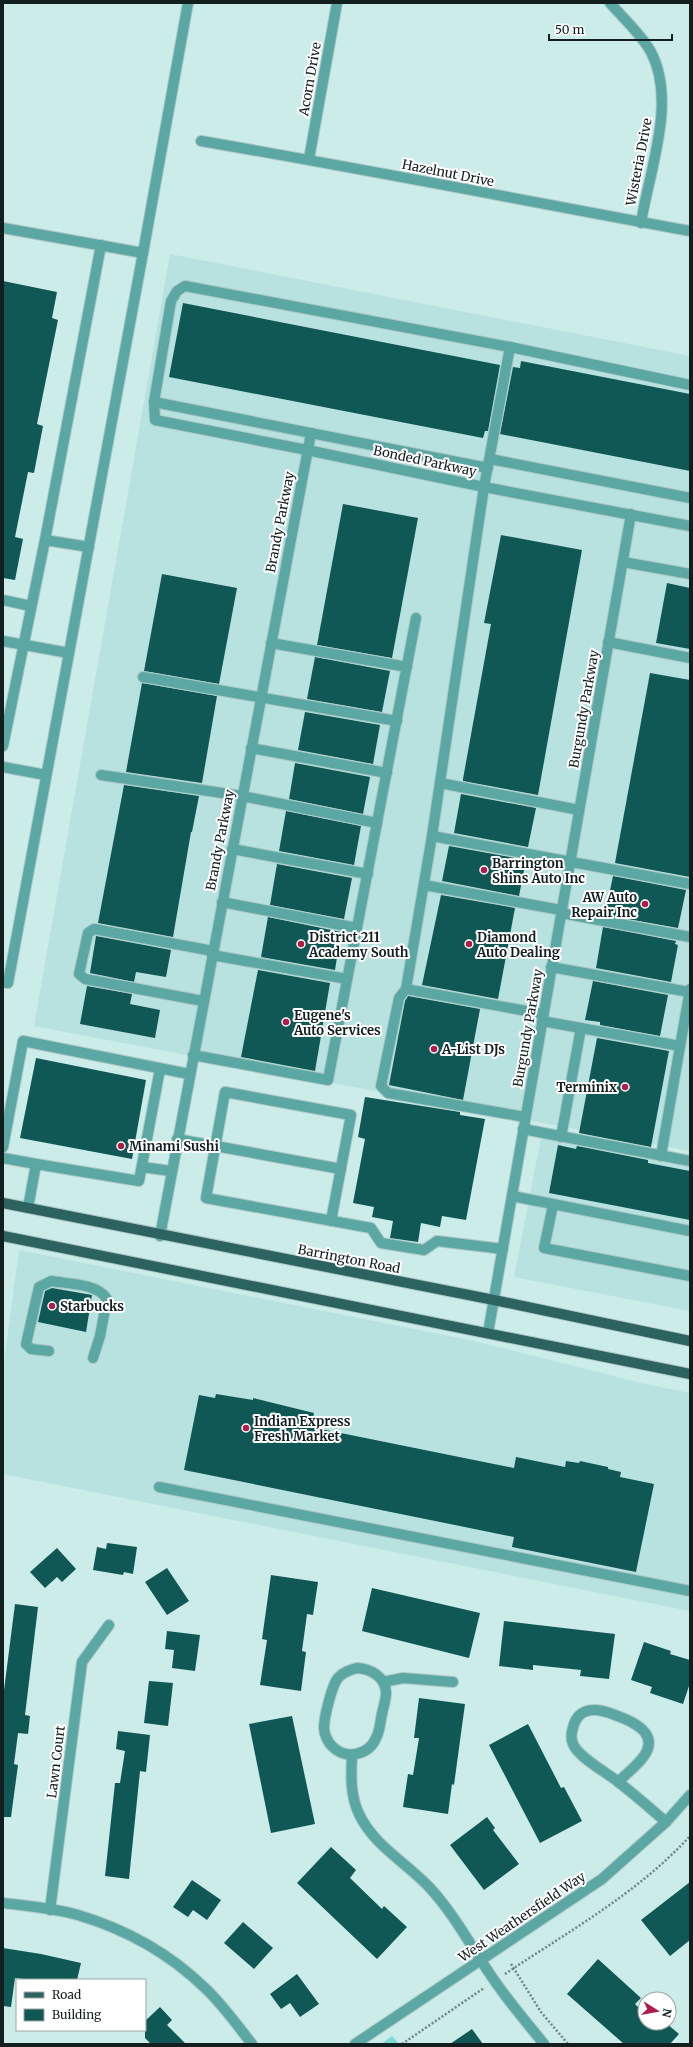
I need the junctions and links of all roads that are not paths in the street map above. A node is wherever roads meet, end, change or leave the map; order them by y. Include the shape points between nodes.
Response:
1 (188, 3) edge
2 (338, 3) edge
3 (610, 3) edge
4 (201, 141) dead end
5 (308, 159) junction
6 (640, 223) junction
7 (3, 228) edge
8 (690, 232) edge
9 (101, 245) junction
10 (144, 253) junction
11 (510, 347) junction
12 (690, 385) edge
13 (154, 402) junction
14 (311, 433) junction
15 (307, 450) junction
16 (489, 463) junction
17 (484, 487) junction
18 (690, 498) edge
19 (631, 514) junction
20 (690, 526) edge
21 (45, 540) junction
22 (89, 546) junction
23 (623, 562) junction
24 (690, 574) edge
25 (3, 600) edge
26 (32, 606) junction
27 (416, 618) dead end
28 (3, 641) edge
29 (608, 642) junction
30 (271, 643) junction
31 (23, 644) junction
32 (69, 653) junction
33 (690, 658) edge
34 (407, 667) junction
35 (143, 677) dead end
36 (260, 698) junction
37 (397, 721) junction
38 (3, 746) edge
39 (251, 748) junction
40 (3, 767) edge
41 (387, 774) junction
42 (46, 775) junction
43 (101, 775) dead end
44 (440, 783) junction
45 (242, 796) junction
46 (579, 810) junction
47 (377, 823) junction
48 (432, 836) junction
49 (232, 849) junction
50 (570, 861) junction
51 (368, 874) junction
52 (690, 884) edge
53 (424, 885) junction
54 (222, 902) junction
55 (561, 912) junction
56 (357, 928) junction
57 (690, 937) edge
58 (212, 953) junction
59 (551, 967) junction
60 (347, 979) junction
61 (3, 982) edge
62 (406, 989) junction
63 (690, 989) edge
64 (690, 992) edge
65 (203, 1001) junction
66 (543, 1018) junction
67 (581, 1028) junction
68 (680, 1046) junction
69 (193, 1054) junction
70 (160, 1069) junction
71 (189, 1074) junction
72 (525, 1117) junction
73 (523, 1129) junction
74 (561, 1137) junction
75 (177, 1138) junction
76 (216, 1145) junction
77 (3, 1147) edge
78 (661, 1156) junction
79 (3, 1158) edge
80 (690, 1161) edge
81 (36, 1164) junction
82 (142, 1167) junction
83 (341, 1169) junction
84 (171, 1171) junction
85 (512, 1196) junction
86 (3, 1203) edge
87 (553, 1204) junction
88 (28, 1208) junction
89 (331, 1221) junction
90 (690, 1231) edge
91 (3, 1236) edge
92 (160, 1236) junction
93 (503, 1249) junction
94 (690, 1276) edge
95 (494, 1300) junction
96 (488, 1333) junction
97 (690, 1341) edge
98 (48, 1351) dead end
99 (93, 1358) dead end
100 (690, 1374) edge
101 (159, 1487) dead end
102 (690, 1592) edge
103 (109, 1625) dead end
104 (383, 1682) junction
105 (453, 1682) dead end
106 (352, 1755) junction
107 (618, 1782) junction
108 (690, 1795) edge
109 (666, 1822) junction
110 (3, 1903) edge
111 (50, 1910) junction
112 (480, 1960) junction
113 (252, 2044) edge
114 (355, 2044) edge
115 (544, 2044) edge

1 - 10 street
2 - 5 street, Acorn Drive
3 - 6 street, Wisteria Drive via 644,42 655,61 660,79 660,127
4 - 5 street, Hazelnut Drive
5 - 6 street, Hazelnut Drive
6 - 8 street, Hazelnut Drive
7 - 9 street
9 - 10 street
9 - 21 street
10 - 22 street
11 - 12 street
11 - 13 street via 185,286 171,301
11 - 16 street
13 - 14 street
13 - 15 street, Bonded Parkway via 155,420
14 - 15 street, Brandy Parkway
14 - 16 street
15 - 17 street, Bonded Parkway
15 - 30 street, Brandy Parkway
16 - 17 street
16 - 18 street
17 - 19 street, Bonded Parkway
17 - 44 street
19 - 20 street, Bonded Parkway
19 - 23 street, Burgundy Parkway
21 - 22 street
21 - 26 street
22 - 32 street
23 - 24 street
23 - 29 street, Burgundy Parkway
25 - 26 street
26 - 31 street
27 - 34 street
28 - 31 street
29 - 33 street
29 - 46 street, Burgundy Parkway
30 - 34 street
30 - 36 street, Brandy Parkway
31 - 32 street
31 - 38 street
32 - 42 street
34 - 37 street
35 - 36 street
36 - 37 street
36 - 39 street, Brandy Parkway
37 - 41 street
39 - 41 street
39 - 45 street, Brandy Parkway
40 - 42 street
41 - 47 street
42 - 61 street via 8,983
43 - 45 street
44 - 46 street
44 - 48 street
45 - 47 street
45 - 49 street, Brandy Parkway
46 - 50 street, Burgundy Parkway
47 - 51 street
48 - 50 street
48 - 53 street
49 - 51 street
49 - 54 street, Brandy Parkway
50 - 52 street
50 - 55 street, Burgundy Parkway
51 - 56 street
53 - 55 street
53 - 62 street
54 - 56 street
54 - 58 street, Brandy Parkway
55 - 57 street
55 - 59 street, Burgundy Parkway
56 - 60 street
58 - 60 street
58 - 65 street, Brandy Parkway
58 - 65 street via 94,929 88,933 79,974 85,979
59 - 64 street
59 - 66 street, Burgundy Parkway
60 - 69 street via 328,1080
62 - 66 street
62 - 72 street via 398,998 381,1086 388,1093
63 - 64 street
64 - 68 street
65 - 69 street, Brandy Parkway
66 - 67 street
66 - 72 street, Burgundy Parkway
67 - 68 street
67 - 74 street
68 - 78 street
69 - 71 street, Brandy Parkway
70 - 71 street
70 - 77 street via 23,1042
70 - 82 street
71 - 75 street, Brandy Parkway
72 - 73 street, Burgundy Parkway
73 - 74 street
73 - 85 street, Burgundy Parkway
74 - 78 street
75 - 76 street
75 - 84 street, Brandy Parkway
76 - 83 street
76 - 83 street via 225,1092 343,1113 350,1115
76 - 89 street via 206,1198
78 - 80 street
79 - 81 street
81 - 82 street via 139,1181
81 - 88 street
82 - 84 street
83 - 89 street
84 - 92 street, Brandy Parkway
85 - 87 street
85 - 93 street, Burgundy Parkway
86 - 88 main road, Barrington Road
87 - 90 street
87 - 94 street via 544,1248
88 - 92 main road, Barrington Road
89 - 93 street via 371,1228 381,1244 424,1250 437,1240
91 - 96 main road
92 - 95 main road, Barrington Road
93 - 95 street, Burgundy Parkway
95 - 96 street, Burgundy Parkway
95 - 97 main road, Barrington Road
96 - 100 main road
98 - 99 street via 31,1349 26,1344 38,1292 45,1282 50,1280 92,1288 102,1292 107,1299
101 - 102 street
103 - 111 street, Lawn Court via 82,1662
104 - 105 street via 403,1678
104 - 106 street via 386,1693 377,1737 371,1746
104 - 106 street via 377,1674 357,1668 338,1677 333,1687 324,1728 332,1747
106 - 112 street via 351,1780 354,1800 366,1827 429,1887
107 - 107 street via 644,1757 647,1736 639,1725 632,1721 604,1711 587,1710 576,1720 571,1737 573,1744 576,1750
107 - 109 street
108 - 109 street, West Weathersfield Way
109 - 112 street, West Weathersfield Way via 602,1879
110 - 111 street
111 - 113 street via 92,1920 149,1945 206,1988
112 - 114 street, West Weathersfield Way
112 - 115 street

